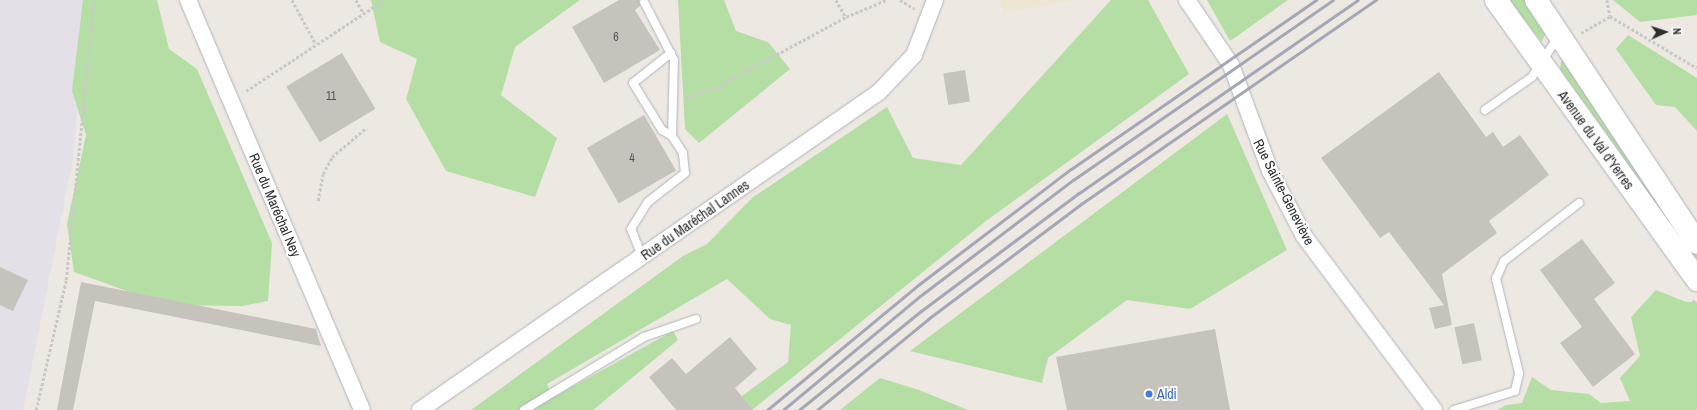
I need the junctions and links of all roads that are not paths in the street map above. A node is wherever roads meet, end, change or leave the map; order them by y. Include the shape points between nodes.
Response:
1 (188, 0) edge
2 (935, 0) edge
3 (1187, 0) edge
4 (1496, 0) edge
5 (1536, 0) edge
6 (644, 2) dead end
7 (1568, 35) junction
8 (671, 53) junction
9 (1542, 65) junction
10 (1485, 110) dead end
11 (672, 136) junction
12 (1579, 203) dead end
13 (1697, 243) edge
14 (642, 256) junction
15 (1697, 280) edge
16 (696, 319) dead end
17 (362, 410) edge
18 (420, 410) edge
19 (524, 410) edge
20 (1434, 410) edge
21 (1454, 410) edge

1 - 17 street, Rue du Maréchal Ney
2 - 14 street, Rue du Maréchal Lannes via 914,54 879,92
3 - 20 street, Rue Sainte-Geneviève via 1231,65 1270,171 1304,236
4 - 9 main road, Avenue du Val d'Yerres
5 - 7 main road, Avenue du Val d'Yerres
6 - 8 lane
7 - 9 lane
7 - 13 main road, Avenue du Val d'Yerres
8 - 11 lane via 674,60
8 - 11 lane via 633,83 662,130
9 - 10 lane via 1532,77
9 - 15 main road, Avenue du Val d'Yerres
11 - 14 lane via 683,153 685,173 648,202 631,228
12 - 21 lane via 1504,261 1496,279 1519,373 1515,391
14 - 18 street, Rue du Maréchal Lannes
16 - 19 lane via 644,337

